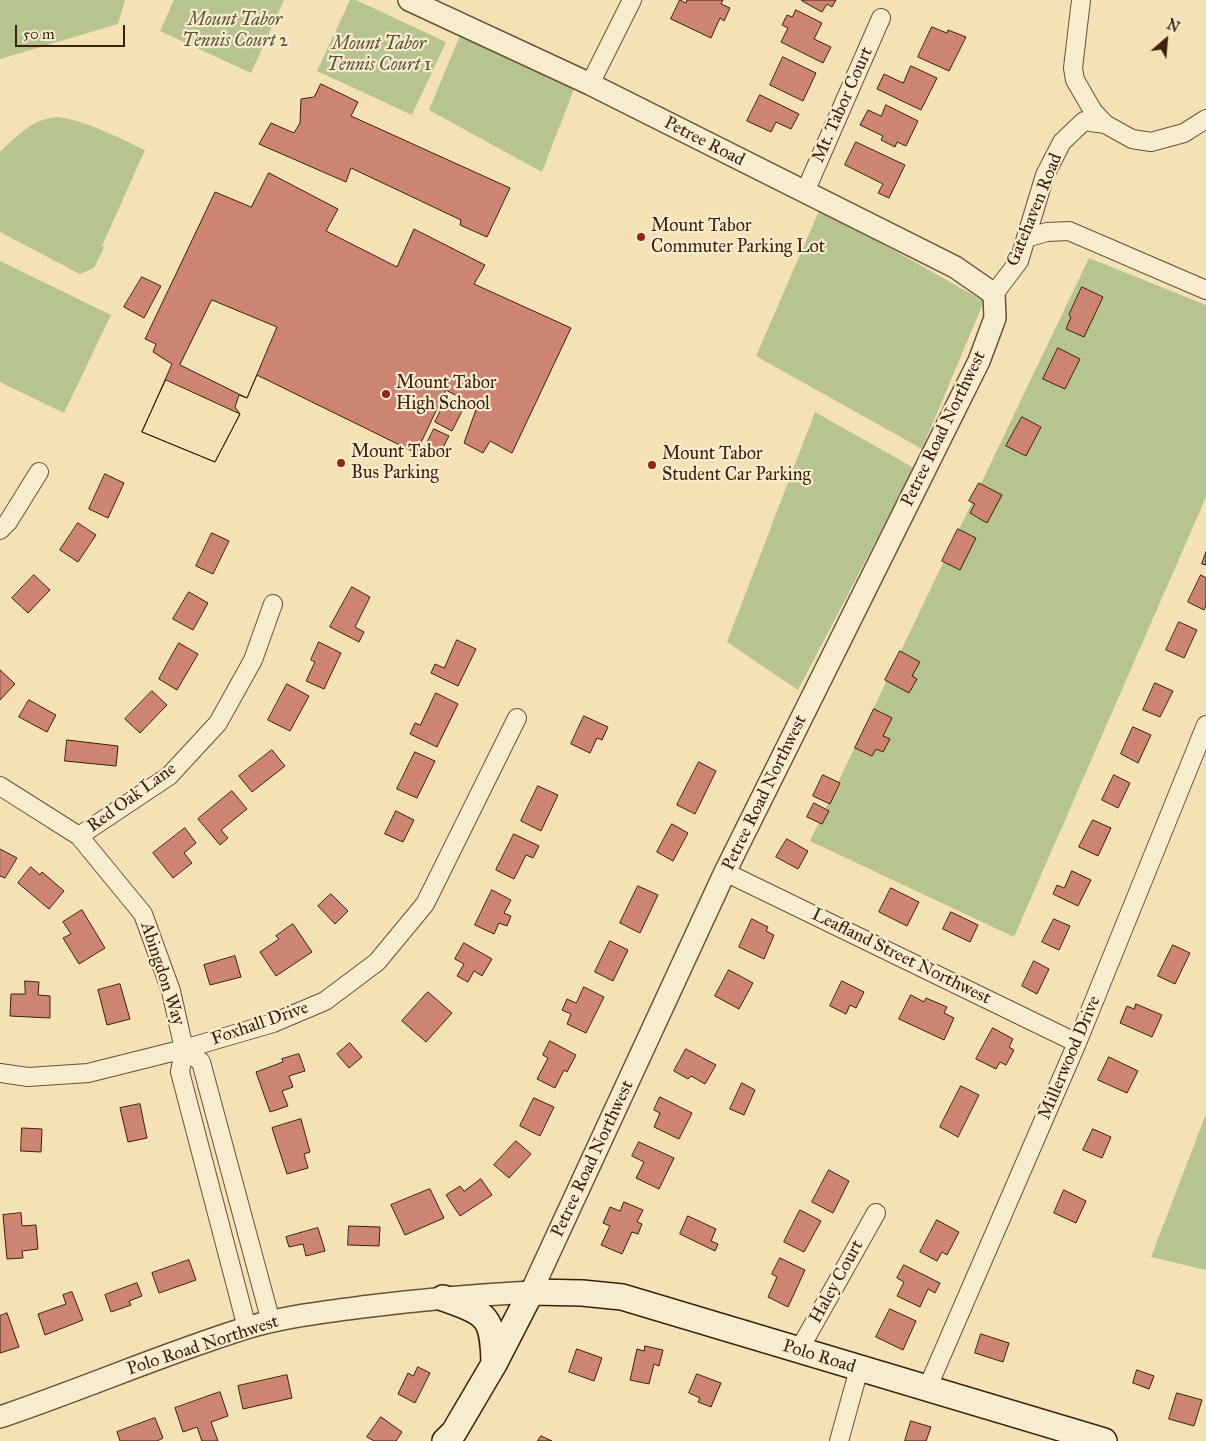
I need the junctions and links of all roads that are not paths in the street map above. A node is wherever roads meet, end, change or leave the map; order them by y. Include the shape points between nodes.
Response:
1 (409, 0) edge
2 (632, 0) edge
3 (1081, 0) edge
4 (881, 18) dead end
5 (590, 84) junction
6 (1206, 119) edge
7 (1105, 124) junction
8 (805, 192) junction
9 (1026, 238) junction
10 (1206, 290) edge
11 (994, 294) junction
12 (39, 472) dead end
13 (0, 530) edge
14 (273, 604) dead end
15 (517, 718) dead end
16 (1206, 724) edge
17 (0, 786) edge
18 (79, 836) junction
19 (725, 872) junction
20 (1077, 1043) junction
21 (184, 1049) junction
22 (0, 1074) edge
23 (876, 1213) dead end
24 (531, 1292) junction
25 (443, 1298) junction
26 (271, 1322) junction
27 (247, 1328) junction
28 (799, 1350) junction
29 (494, 1364) junction
30 (860, 1369) junction
31 (926, 1388) junction
32 (0, 1416) edge
33 (445, 1441) edge
34 (839, 1441) edge
35 (1104, 1441) edge

1 - 5 street, Petree Road
2 - 5 street
3 - 7 street via 1073,68 1075,80 1093,111
4 - 8 street, Mt. Tabor Court
5 - 8 street, Petree Road
6 - 7 street via 1184,133 1150,142 1132,139
7 - 9 street, Gatehaven Road via 1084,122 1062,142 1045,175
8 - 11 street, Petree Road via 955,266
9 - 10 street via 1047,232 1069,231
9 - 11 street, Gatehaven Road via 1019,261
11 - 19 street, Petree Road Northwest via 994,318 979,361
12 - 13 street
14 - 18 street, Red Oak Lane via 253,660 218,723 169,776
15 - 21 street, Foxhall Drive via 425,904 377,962 324,1001 273,1024
16 - 20 street, Millerwood Drive
17 - 18 street, Abingdon Way
18 - 21 street, Abingdon Way via 143,914 171,991
19 - 20 street, Leafland Street Northwest
19 - 24 street, Petree Road Northwest
20 - 31 street, Millerwood Drive
21 - 22 street, Foxhall Drive via 88,1073 28,1077
21 - 26 street, Abingdon Way via 201,1062
21 - 27 street, Abingdon Way via 180,1072
23 - 28 street, Haley Court
24 - 25 street, Polo Road Northwest
24 - 28 main road, Polo Road via 622,1297
24 - 29 main road
25 - 26 street, Polo Road Northwest via 322,1312
25 - 29 main road via 473,1309 485,1318 491,1329
26 - 27 street, Polo Road Northwest
27 - 32 street, Polo Road Northwest
28 - 30 main road, Polo Road
29 - 33 main road via 454,1432
30 - 31 main road, Polo Road
30 - 34 street
31 - 35 main road, Polo Road

